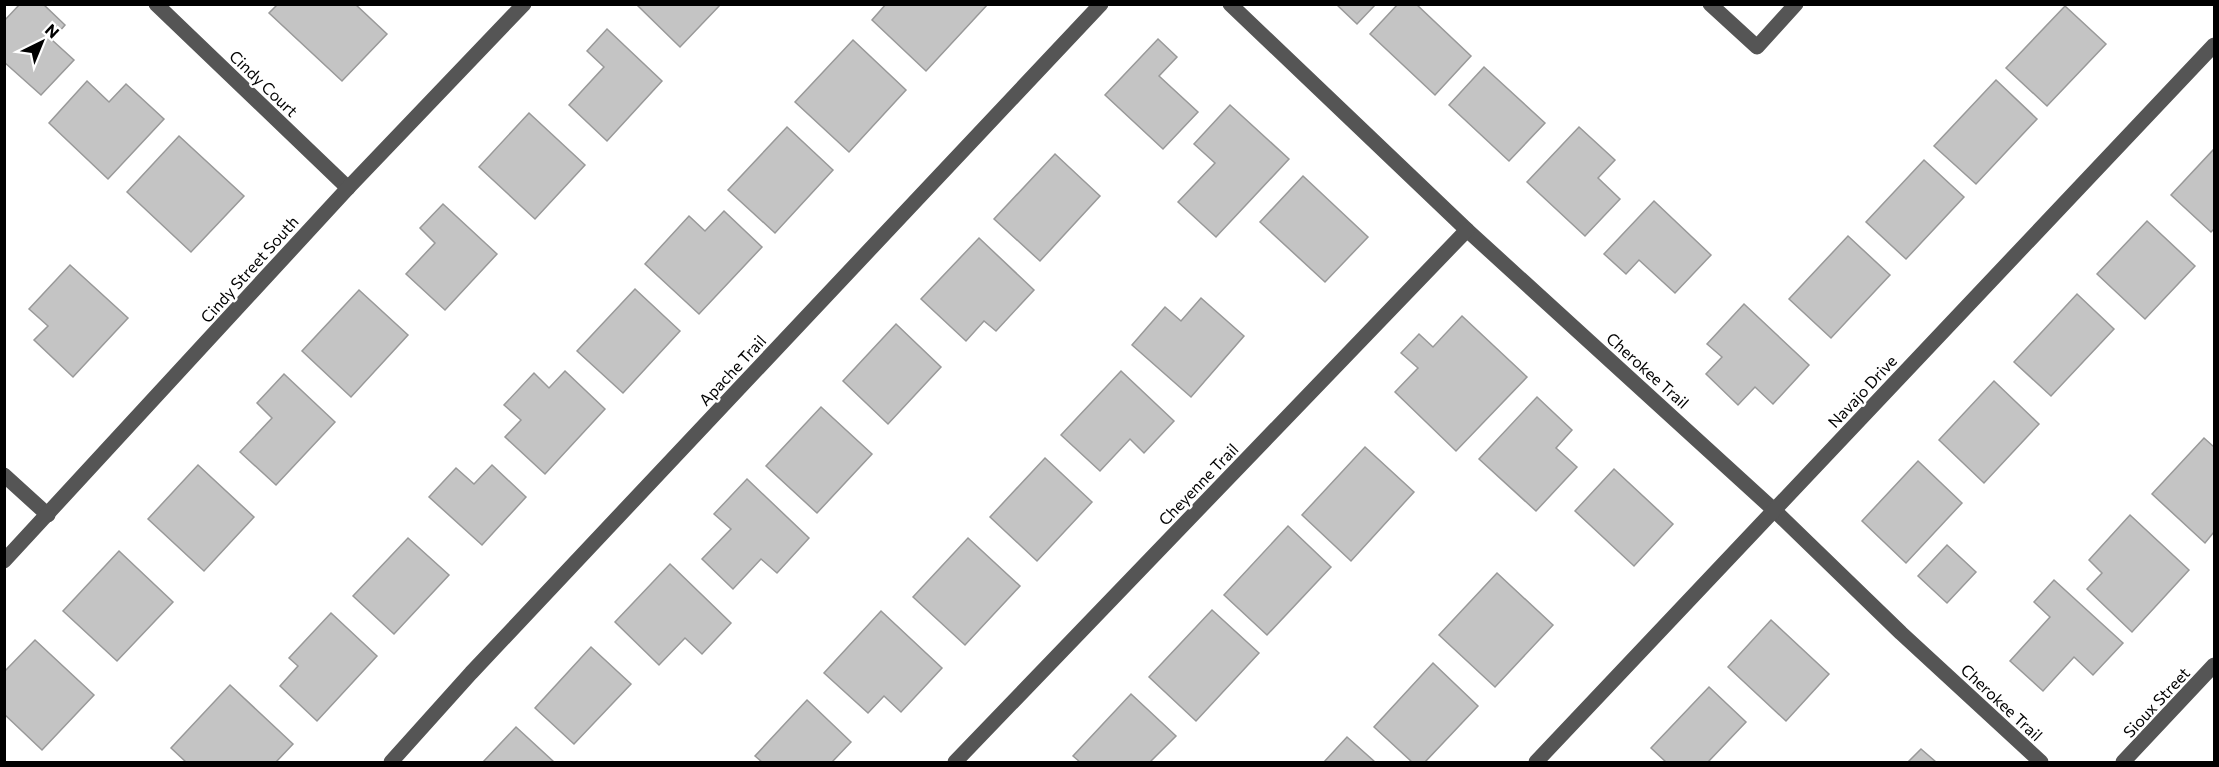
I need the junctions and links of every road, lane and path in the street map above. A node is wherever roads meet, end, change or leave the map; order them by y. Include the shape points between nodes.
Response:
1 (156, 4) edge
2 (524, 4) edge
3 (1101, 4) edge
4 (1230, 4) edge
5 (1710, 4) edge
6 (1796, 4) edge
7 (2214, 45) edge
8 (348, 188) junction
9 (1467, 230) junction
10 (4, 475) edge
11 (1774, 510) junction
12 (48, 515) junction
13 (4, 561) edge
14 (2214, 666) edge
15 (391, 762) edge
16 (955, 762) edge
17 (1536, 762) edge
18 (2041, 762) edge
19 (2123, 762) edge

1 - 8 street, Cindy Court
2 - 8 street, Cindy Street South
3 - 15 street, Apache Trail
4 - 9 street, Cherokee Trail
5 - 6 street via 1757,47
7 - 11 street, Navajo Drive
8 - 12 street, Cindy Street South
9 - 11 street, Cherokee Trail
9 - 16 street, Cheyenne Trail
10 - 12 street
11 - 17 street, Navajo Drive
11 - 18 street, Cherokee Trail
12 - 13 street, Cindy Street South
14 - 19 street, Sioux Street

